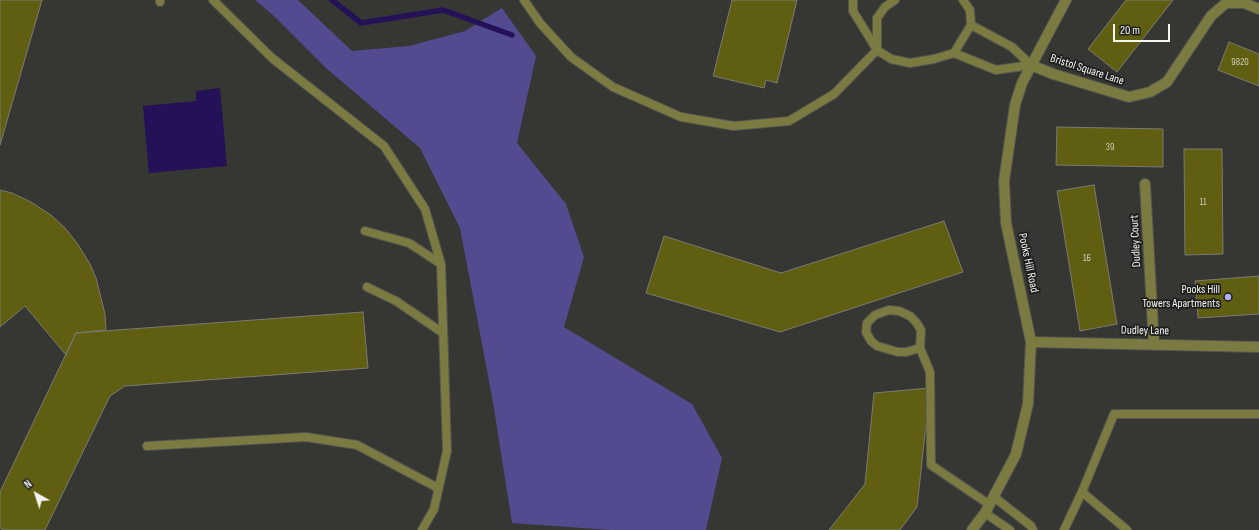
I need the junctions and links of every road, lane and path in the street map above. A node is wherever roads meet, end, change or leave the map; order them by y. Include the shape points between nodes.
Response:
1 (213, 0) edge
2 (524, 0) edge
3 (853, 0) edge
4 (895, 0) edge
5 (963, 0) edge
6 (1066, 0) edge
7 (1259, 9) edge
8 (971, 26) junction
9 (877, 50) junction
10 (954, 53) junction
11 (1031, 65) junction
12 (1145, 184) dead end
13 (365, 231) dead end
14 (441, 264) junction
15 (367, 287) dead end
16 (443, 334) junction
17 (1031, 342) junction
18 (1154, 345) junction
19 (1259, 347) edge
20 (920, 348) junction
21 (1259, 414) edge
22 (147, 446) dead end
23 (438, 488) junction
24 (1082, 492) junction
25 (990, 505) junction
26 (422, 530) edge
27 (972, 530) edge
28 (1010, 530) edge
29 (1033, 530) edge
30 (1064, 530) edge
31 (1127, 530) edge

1 - 14 lane via 272,58 384,146 425,209
2 - 9 lane via 540,24 571,57 613,87 681,117 734,126 788,121 834,94
3 - 9 lane via 853,11
4 - 9 lane via 885,7 878,18
5 - 8 lane via 970,10
6 - 11 street, Pooks Hill Road
7 - 11 street, Bristol Square Lane via 1244,3 1226,3 1212,16 1168,82 1150,92 1129,97
8 - 10 lane
8 - 11 lane via 1012,47
9 - 10 lane via 891,59 910,63
10 - 11 lane via 996,70
11 - 17 street, Pooks Hill Road via 1015,105 1004,181 1006,223
12 - 18 street, Dudley Court
13 - 14 lane via 409,243
14 - 16 lane
15 - 16 lane via 396,301
16 - 23 lane via 447,451
17 - 18 street, Dudley Lane
17 - 25 street, Pooks Hill Road via 1028,404 1016,454
18 - 19 street, Dudley Lane
20 - 20 lane via 921,330 910,316 889,310 875,315 867,323 866,332 877,346 898,352
20 - 25 lane via 930,372 931,465
21 - 24 lane via 1114,414
22 - 23 lane via 306,437 357,445
23 - 26 lane via 434,509
24 - 30 lane
24 - 31 lane
25 - 27 street, Pooks Hill Road
25 - 28 lane
25 - 29 lane via 1031,526

